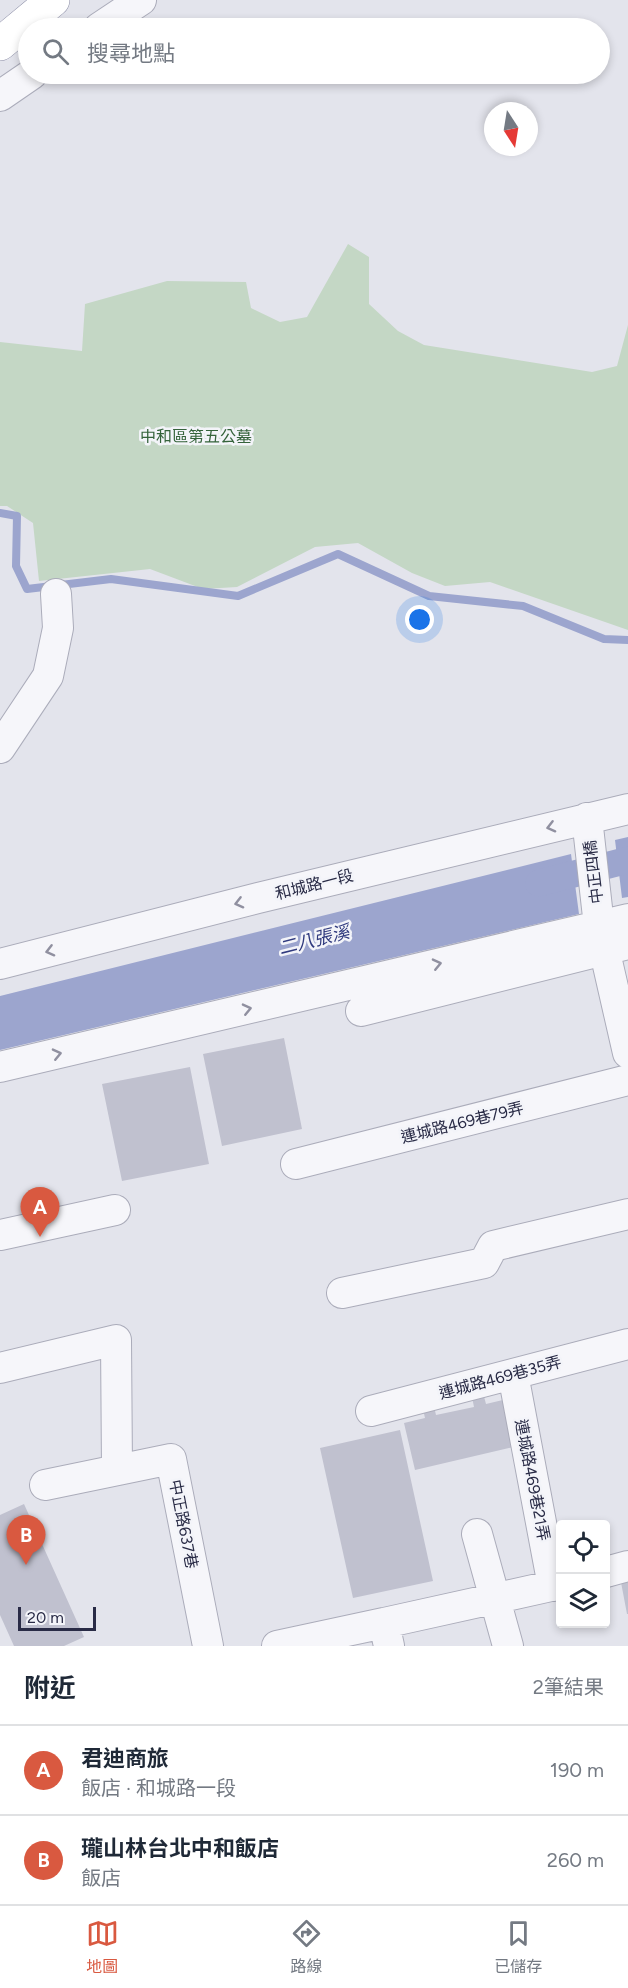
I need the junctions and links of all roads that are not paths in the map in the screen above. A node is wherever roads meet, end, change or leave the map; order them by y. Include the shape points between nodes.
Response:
1 (53, 0) edge
2 (78, 0) edge
3 (141, 0) edge
4 (32, 18) edge
5 (49, 18) edge
6 (114, 18) edge
7 (18, 30) edge
8 (18, 36) edge
9 (0, 46) edge
10 (18, 84) edge
11 (0, 96) edge
12 (56, 594) dead end
13 (0, 748) edge
14 (628, 809) edge
15 (587, 818) junction
16 (628, 919) edge
17 (611, 940) edge
18 (0, 964) edge
19 (361, 1011) dead end
20 (628, 1053) edge
21 (0, 1067) edge
22 (628, 1080) edge
23 (296, 1164) dead end
24 (115, 1210) dead end
25 (628, 1214) edge
26 (0, 1235) edge
27 (342, 1293) dead end
28 (628, 1344) edge
29 (0, 1368) edge
30 (513, 1374) junction
31 (371, 1411) dead end
32 (117, 1470) junction
33 (45, 1485) dead end
34 (477, 1534) dead end
35 (628, 1566) edge
36 (610, 1571) edge
37 (556, 1580) edge
38 (556, 1585) edge
39 (496, 1599) junction
40 (386, 1635) edge
41 (208, 1646) edge
42 (277, 1646) edge
43 (507, 1646) edge

1 - 4 highway
2 - 5 highway
3 - 6 street
7 - 9 highway
8 - 9 highway
10 - 11 street
12 - 13 street via 58,628 48,676
14 - 15 street, 和城路一段
15 - 17 street, 中正四橋
15 -> 18 street, 和城路一段
16 - 17 street
17 - 19 street
17 - 20 street, 中正四橋
21 -> 17 street
22 - 23 street, 連城路469巷79弄
24 - 26 street
25 - 27 street via 494,1246 484,1263
28 - 30 street, 連城路469巷35弄
29 - 32 street via 116,1340
30 - 31 street, 連城路469巷35弄
30 - 37 street, 連城路469巷21弄
32 - 33 street, 中正路637巷
32 - 41 street, 中正路637巷 via 171,1459
34 - 39 street
35 - 36 street
38 - 39 street, 連城路469巷21弄
39 - 40 street, 連城路469巷21弄
39 - 43 street
40 - 42 street, 連城路469巷21弄

